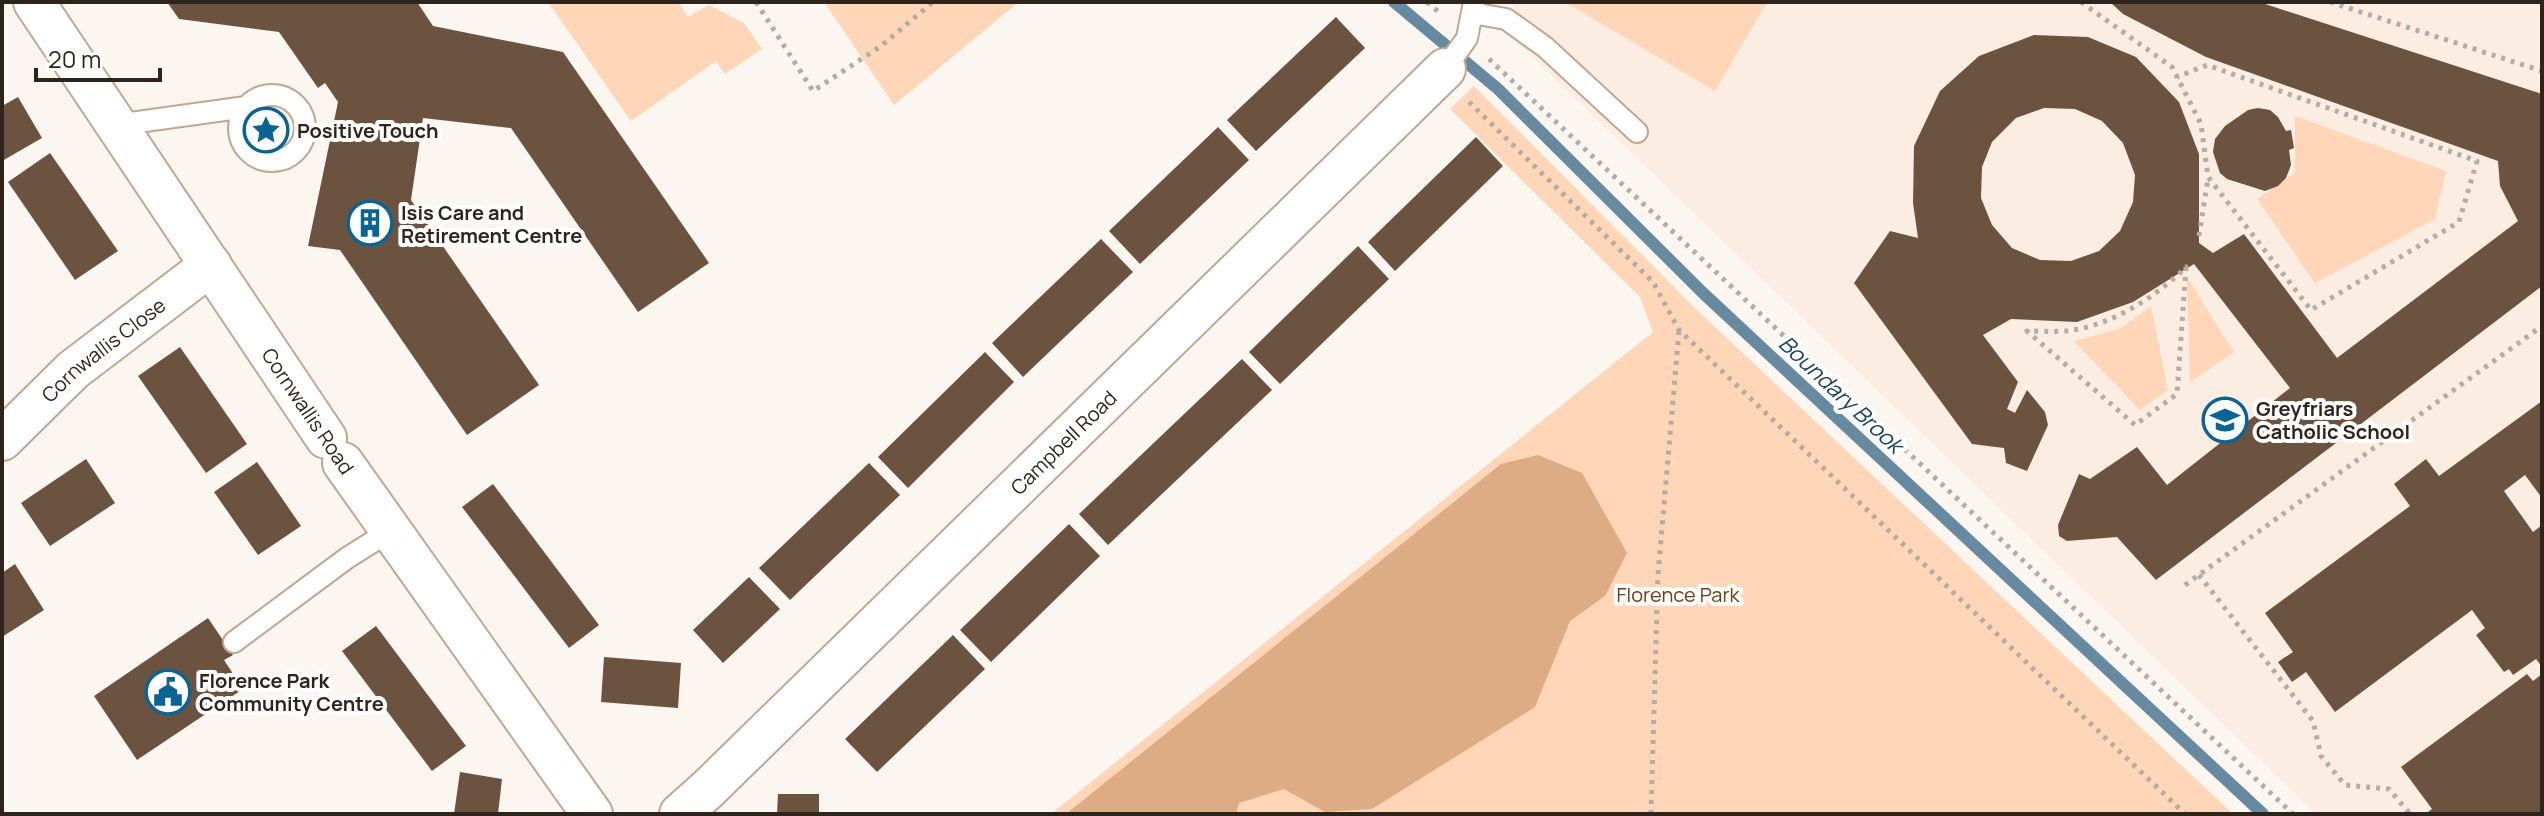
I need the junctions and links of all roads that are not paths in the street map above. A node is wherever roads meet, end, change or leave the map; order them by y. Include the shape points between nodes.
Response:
1 (34, 2) edge
2 (1473, 8) edge
3 (1453, 57) joint
4 (246, 107) dead end
5 (116, 125) junction
6 (1637, 132) dead end
7 (211, 265) junction
8 (2, 440) edge
9 (390, 531) junction
10 (234, 642) dead end
11 (592, 814) edge
12 (680, 814) edge

1 - 5 street, Cornwallis Road
2 - 3 lane
2 - 6 lane via 1506,19 1545,47
3 - 12 street, Campbell Road
4 - 5 lane
5 - 7 street, Cornwallis Road
7 - 8 street, Cornwallis Close via 73,370
7 - 9 street, Cornwallis Road
9 - 10 lane
9 - 11 street, Cornwallis Road

